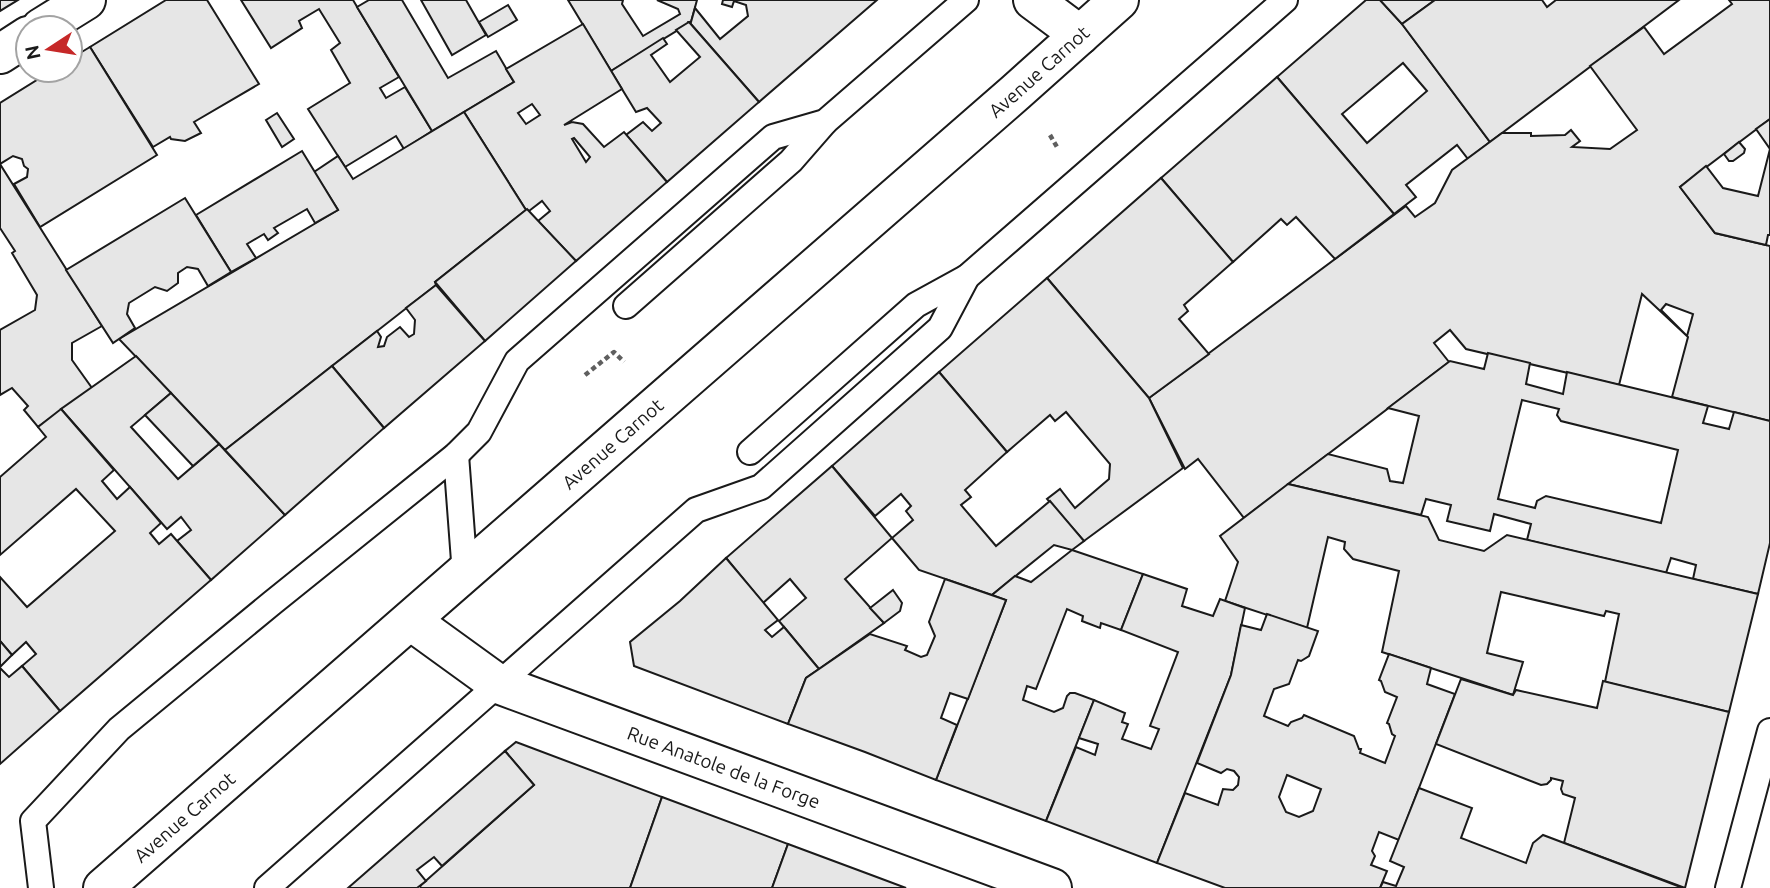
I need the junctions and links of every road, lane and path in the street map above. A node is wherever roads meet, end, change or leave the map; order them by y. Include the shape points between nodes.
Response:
1 (86, 0) edge
2 (966, 0) edge
3 (1033, 0) edge
4 (1119, 0) edge
5 (1284, 0) edge
6 (64, 14) edge
7 (1080, 35) junction
8 (825, 122) junction
9 (967, 276) junction
10 (626, 306) dead end
11 (624, 362) dead end
12 (585, 375) dead end
13 (750, 452) dead end
14 (456, 455) junction
15 (465, 574) junction
16 (411, 621) junction
17 (498, 684) junction
18 (1770, 731) edge
19 (41, 888) edge
20 (103, 888) edge
21 (267, 888) edge
22 (1052, 888) edge
23 (1728, 888) edge

1 - 6 street
2 - 8 lane
3 - 7 street
4 - 7 street, Avenue Carnot
5 - 9 lane
7 - 15 street, Avenue Carnot
8 - 10 lane via 791,161
8 - 14 lane via 773,137 517,361 479,432
9 - 13 lane via 916,305
9 - 17 lane via 940,328 761,487 696,510
11 - 12 path via 614,352
14 - 15 lane
14 - 19 lane via 119,729 33,821
15 - 16 street, Avenue Carnot
16 - 17 street, Rue Anatole de la Forge
16 - 20 street, Avenue Carnot
17 - 21 lane
17 - 22 street, Rue Anatole de la Forge
18 - 23 lane

